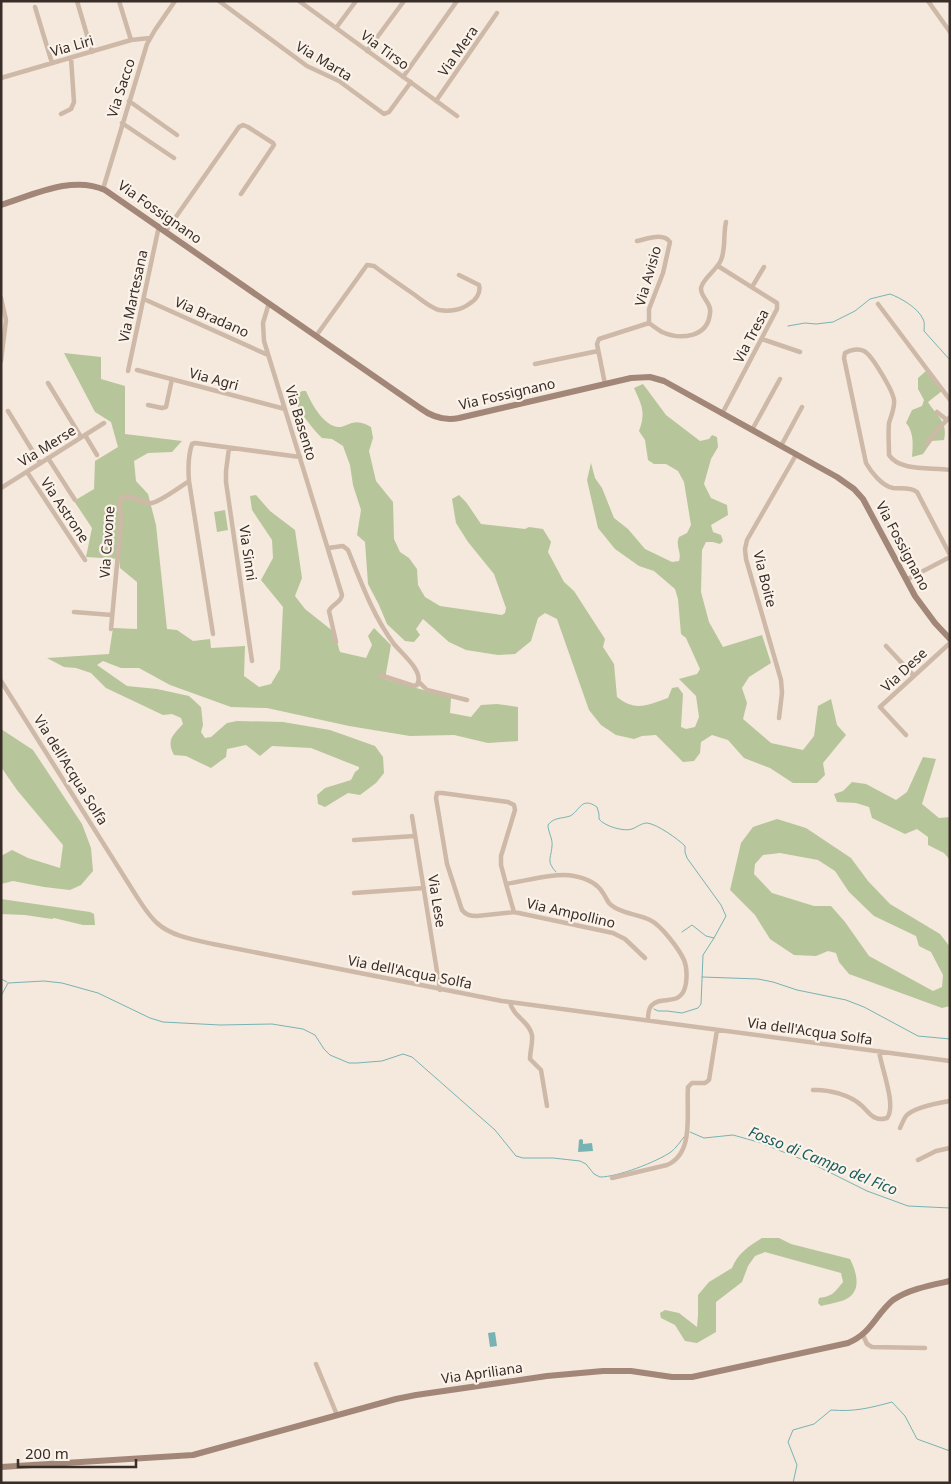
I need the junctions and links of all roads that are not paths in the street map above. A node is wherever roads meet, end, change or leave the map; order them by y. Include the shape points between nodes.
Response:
1 (77, 1) edge
2 (119, 1) edge
3 (175, 1) edge
4 (219, 1) edge
5 (356, 1) edge
6 (404, 1) edge
7 (457, 1) edge
8 (928, 1) edge
9 (302, 2) edge
10 (35, 7) dead end
11 (497, 13) dead end
12 (336, 28) junction
13 (950, 32) edge
14 (150, 38) junction
15 (131, 40) junction
16 (367, 51) junction
17 (92, 52) junction
18 (71, 58) junction
19 (52, 63) junction
20 (403, 77) junction
21 (1, 78) edge
22 (411, 82) junction
23 (129, 100) junction
24 (436, 101) junction
25 (61, 114) dead end
26 (457, 116) dead end
27 (122, 123) junction
28 (177, 135) dead end
29 (174, 158) dead end
30 (103, 189) junction
31 (241, 194) dead end
32 (1, 204) edge
33 (726, 222) dead end
34 (159, 226) junction
35 (166, 232) junction
36 (637, 241) dead end
37 (718, 266) junction
38 (764, 267) dead end
39 (460, 275) dead end
40 (752, 287) junction
41 (1, 298) edge
42 (146, 300) dead end
43 (269, 303) junction
44 (878, 304) dead end
45 (649, 323) junction
46 (316, 336) junction
47 (762, 339) junction
48 (598, 351) junction
49 (800, 352) dead end
50 (268, 355) junction
51 (1, 361) edge
52 (535, 364) dead end
53 (137, 370) dead end
54 (128, 371) dead end
55 (172, 379) junction
56 (780, 379) dead end
57 (48, 383) dead end
58 (605, 384) junction
59 (950, 400) edge
60 (148, 405) dead end
61 (802, 407) dead end
62 (285, 409) junction
63 (8, 412) dead end
64 (937, 412) dead end
65 (722, 414) junction
66 (948, 418) edge
67 (104, 423) dead end
68 (752, 430) junction
69 (83, 436) junction
70 (927, 444) dead end
71 (781, 446) junction
72 (229, 448) junction
73 (97, 455) dead end
74 (796, 455) junction
75 (300, 457) junction
76 (48, 458) junction
77 (40, 463) junction
78 (950, 470) edge
79 (26, 472) junction
80 (189, 481) junction
81 (1, 488) edge
82 (75, 500) dead end
83 (328, 548) junction
84 (950, 556) edge
85 (85, 560) dead end
86 (906, 580) junction
87 (74, 612) dead end
88 (112, 615) junction
89 (111, 628) dead end
90 (213, 634) dead end
91 (950, 641) edge
92 (336, 642) dead end
93 (886, 646) dead end
94 (252, 661) dead end
95 (380, 675) dead end
96 (914, 676) junction
97 (1, 681) edge
98 (419, 682) junction
99 (467, 700) dead end
100 (779, 718) dead end
101 (906, 735) dead end
102 (412, 816) dead end
103 (415, 836) junction
104 (354, 840) dead end
105 (506, 884) junction
106 (424, 888) junction
107 (354, 893) dead end
108 (514, 912) junction
109 (644, 958) dead end
110 (440, 990) junction
111 (510, 1002) junction
112 (648, 1020) junction
113 (717, 1030) junction
114 (879, 1051) junction
115 (950, 1061) edge
116 (813, 1090) dead end
117 (950, 1101) edge
118 (547, 1106) dead end
119 (900, 1128) dead end
120 (950, 1148) edge
121 (918, 1160) dead end
122 (612, 1178) dead end
123 (950, 1281) edge
124 (863, 1335) junction
125 (925, 1348) dead end
126 (316, 1364) dead end
127 (337, 1416) junction
128 (1, 1467) edge

1 - 17 street
2 - 15 street
3 - 14 street, Via Sacco
4 - 22 street, Via Marta via 306,66 339,81 382,113 389,113
5 - 12 street
6 - 16 street
7 - 20 street
8 - 13 street
9 - 12 street, Via Tirso
10 - 19 street
11 - 24 street, Via Mera
12 - 16 street, Via Tirso
14 - 15 street, Via Liri
14 - 23 street, Via Sacco
15 - 17 street, Via Liri
16 - 20 street, Via Tirso
17 - 18 street, Via Liri
18 - 19 street, Via Liri
18 - 25 street via 74,102 71,109
19 - 21 street, Via Liri
20 - 22 street, Via Tirso
22 - 24 street, Via Tirso
23 - 27 street, Via Sacco
23 - 28 street
24 - 26 street, Via Tirso
27 - 29 street
27 - 30 street, Via Sacco
30 - 32 street, Via Fossignano via 68,185
30 - 34 street, Via Fossignano
31 - 35 street via 274,146 243,125
33 - 37 street, Via Avisio via 723,253
34 - 35 street, Via Fossignano
34 - 54 street, Via Martesana
35 - 43 street, Via Fossignano
36 - 45 street, Via Avisio via 662,236 670,242 663,274 650,307
37 - 40 street, Via Tresa
37 - 45 street, Via Avisio via 702,287 710,314 699,332 686,336 670,334
38 - 40 street
39 - 46 street via 479,285 478,296 463,308 443,310 431,306 367,265
40 - 47 street, Via Tresa via 778,305
41 - 51 street via 6,320
42 - 50 street, Via Bradano
43 - 46 street, Via Fossignano
43 - 50 street, Via Basento via 262,328
44 - 59 street
45 - 48 street, Via Avisio via 599,339
46 - 58 street, Via Fossignano via 423,411 444,419
47 - 49 street
47 - 65 street, Via Tresa
48 - 52 street
48 - 58 street
50 - 62 street, Via Basento
53 - 55 street, Via Agri
55 - 60 street via 166,407
55 - 62 street, Via Agri
56 - 68 street
57 - 69 street
58 - 65 street, Via Fossignano via 634,378 656,378
61 - 71 street
62 - 75 street, Via Basento
63 - 77 street
64 - 66 street
65 - 68 street, Via Fossignano
66 - 70 street
67 - 69 street, Via Merse
68 - 71 street, Via Fossignano
69 - 73 street
69 - 76 street, Via Merse
71 - 74 street, Via Fossignano
72 - 75 street
72 - 80 street via 193,444 188,466
72 - 94 street, Via Sinni via 226,482
74 - 86 street, Via Fossignano via 845,482 860,496
74 - 100 street, Via Boite via 747,540 745,549 781,680
75 - 83 street, Via Basento
76 - 77 street, Via Merse
76 - 82 street
77 - 79 street, Via Merse
78 - 84 street via 905,466 891,457 888,434 894,405 892,395 867,353 860,350 845,353 866,463 888,486 917,492
79 - 81 street, Via Merse
79 - 85 street, Via Astrone
80 - 88 street, Via Cavone via 153,503 131,497 121,500
80 - 90 street
83 - 92 street, Via Basento via 342,596 329,611
83 - 98 street via 346,547 378,620 415,668
84 - 86 street
86 - 91 street, Via Fossignano
87 - 88 street
88 - 89 street, Via Cavone
91 - 96 street, Via Dese
93 - 96 street
95 - 98 street via 414,686
96 - 101 street, Via Dese via 880,708
97 - 110 street, Via dell'Acqua Solfa via 137,897 161,926 205,942
98 - 99 street via 429,691
102 - 103 street, Via Lese
103 - 104 street
103 - 106 street, Via Lese
105 - 108 street, Via Ampollino
105 - 108 street, Via Ampollino via 501,856 514,805 438,793 436,798 447,864 463,911 473,916
105 - 112 street, Via Ampollino via 558,875 576,876 597,886 614,907 660,926 684,959 686,983 678,998 653,1004
106 - 107 street
106 - 110 street, Via Lese
108 - 109 street, Via Ampollino via 618,935
110 - 111 street, Via dell'Acqua Solfa
111 - 112 street, Via dell'Acqua Solfa
111 - 118 street via 513,1012 531,1033 530,1060 541,1070
112 - 113 street, Via dell'Acqua Solfa
113 - 114 street, Via dell'Acqua Solfa
113 - 122 street via 709,1080 688,1087 688,1127 681,1153 667,1165
114 - 115 street, Via dell'Acqua Solfa
114 - 116 street via 890,1101 887,1118 874,1118 862,1105 849,1098
117 - 119 street via 910,1114 904,1118
120 - 121 street
123 - 124 street, Via Apriliana via 898,1298
124 - 125 street via 872,1347
124 - 127 street, Via Apriliana via 837,1347 692,1377 620,1371 553,1376 416,1394
126 - 127 street
127 - 128 street, Via Apriliana via 190,1456

